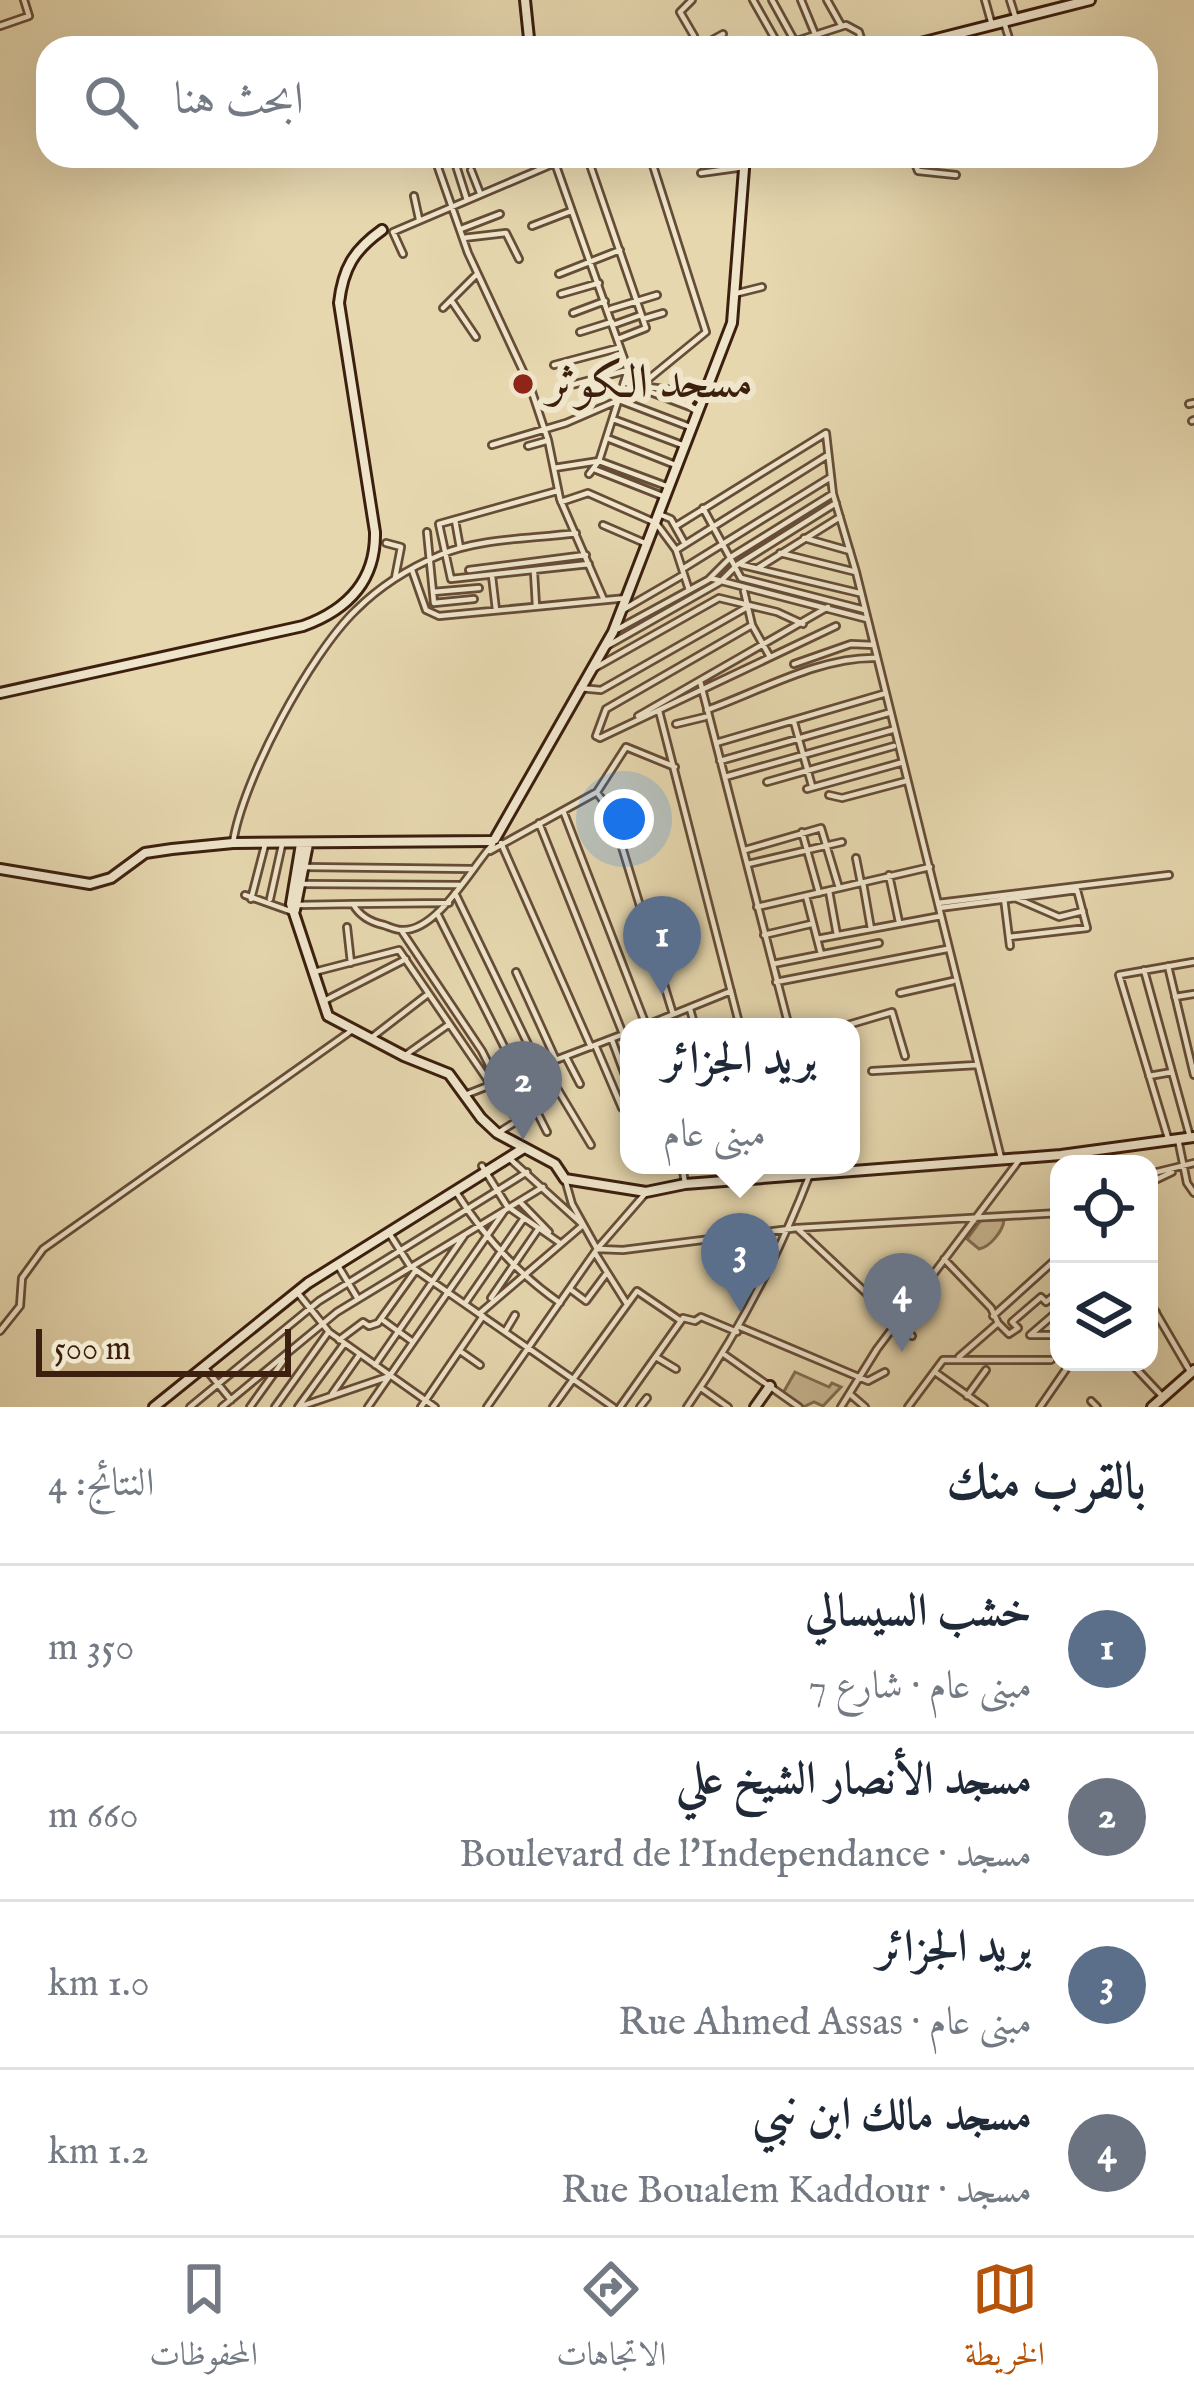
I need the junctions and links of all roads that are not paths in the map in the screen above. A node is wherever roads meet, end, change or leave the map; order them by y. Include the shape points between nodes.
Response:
1 (24, 0) edge
2 (525, 0) edge
3 (692, 0) edge
4 (753, 0) edge
5 (772, 0) edge
6 (801, 0) edge
7 (827, 0) edge
8 (986, 0) edge
9 (1010, 0) edge
10 (1090, 0) edge
11 (1016, 19) junction
12 (1004, 22) junction
13 (842, 25) junction
14 (992, 25) junction
15 (0, 26) edge
16 (723, 34) dead end
17 (815, 34) junction
18 (529, 36) edge
19 (694, 36) edge
20 (719, 36) edge
21 (771, 36) edge
22 (792, 36) edge
23 (808, 36) edge
24 (860, 36) edge
25 (949, 36) edge
26 (1008, 36) edge
27 (439, 168) edge
28 (457, 168) edge
29 (540, 168) edge
30 (560, 168) edge
31 (591, 168) edge
32 (654, 168) edge
33 (737, 168) edge
34 (744, 168) edge
35 (917, 168) edge
36 (472, 170) dead end
37 (701, 173) dead end
38 (956, 175) dead end
39 (481, 195) junction
40 (414, 196) dead end
41 (467, 200) junction
42 (453, 206) junction
43 (573, 210) junction
44 (500, 214) dead end
45 (419, 221) junction
46 (532, 226) dead end
47 (461, 229) junction
48 (382, 230) dead end
49 (463, 238) junction
50 (620, 250) junction
51 (403, 254) dead end
52 (519, 259) dead end
53 (592, 262) junction
54 (477, 273) junction
55 (559, 274) dead end
56 (599, 283) junction
57 (762, 287) dead end
58 (738, 293) junction
59 (561, 294) dead end
60 (657, 295) dead end
61 (451, 300) junction
62 (636, 300) junction
63 (605, 301) junction
64 (443, 308) dead end
65 (609, 310) junction
66 (572, 313) dead end
67 (663, 313) dead end
68 (642, 316) junction
69 (612, 323) junction
70 (580, 332) dead end
71 (476, 337) dead end
72 (618, 339) junction
73 (620, 348) junction
74 (554, 364) dead end
75 (628, 370) junction
76 (625, 382) junction
77 (640, 386) junction
78 (563, 387) dead end
79 (705, 394) junction
80 (619, 400) junction
81 (699, 411) junction
82 (613, 419) junction
83 (692, 428) junction
84 (544, 429) junction
85 (608, 438) junction
86 (548, 440) junction
87 (492, 445) dead end
88 (528, 446) dead end
89 (685, 446) junction
90 (828, 454) junction
91 (599, 461) junction
92 (678, 466) junction
93 (553, 469) junction
94 (831, 477) junction
95 (557, 490) junction
96 (667, 492) junction
97 (833, 494) junction
98 (561, 502) junction
99 (836, 503) junction
100 (703, 508) junction
101 (841, 517) junction
102 (658, 519) junction
103 (454, 520) junction
104 (603, 525) dead end
105 (829, 525) junction
106 (676, 526) junction
107 (713, 526) junction
108 (844, 528) junction
109 (427, 532) dead end
110 (576, 533) junction
111 (805, 538) junction
112 (386, 543) dead end
113 (648, 544) junction
114 (685, 544) junction
115 (724, 545) junction
116 (460, 548) junction
117 (676, 550) junction
118 (850, 550) junction
119 (446, 553) junction
120 (781, 553) junction
121 (586, 555) junction
122 (731, 557) junction
123 (430, 560) junction
124 (590, 564) junction
125 (736, 566) junction
126 (758, 568) junction
127 (412, 570) junction
128 (469, 570) dead end
129 (534, 572) junction
130 (684, 572) junction
131 (856, 572) junction
132 (492, 576) junction
133 (710, 578) junction
134 (394, 579) junction
135 (720, 582) junction
136 (479, 588) dead end
137 (742, 589) junction
138 (689, 590) junction
139 (434, 592) junction
140 (861, 594) junction
141 (627, 598) junction
142 (474, 599) dead end
143 (604, 600) junction
144 (536, 606) junction
145 (749, 606) junction
146 (828, 608) junction
147 (496, 610) junction
148 (865, 610) junction
149 (621, 611) junction
150 (867, 619) junction
151 (802, 624) junction
152 (752, 625) junction
153 (836, 626) dead end
154 (613, 632) junction
155 (691, 637) junction
156 (764, 644) junction
157 (874, 645) junction
158 (602, 649) junction
159 (700, 655) junction
160 (770, 657) junction
161 (877, 658) junction
162 (794, 664) dead end
163 (588, 672) junction
164 (700, 681) junction
165 (579, 688) junction
166 (702, 690) junction
167 (0, 693) edge
168 (884, 694) junction
169 (659, 711) junction
170 (707, 713) junction
171 (888, 713) junction
172 (793, 720) junction
173 (676, 724) dead end
174 (623, 725) junction
175 (892, 730) junction
176 (798, 738) junction
177 (715, 743) junction
178 (897, 746) junction
179 (803, 754) junction
180 (720, 761) junction
181 (901, 763) junction
182 (675, 767) junction
183 (808, 771) junction
184 (724, 777) junction
185 (906, 781) junction
186 (767, 782) dead end
187 (597, 792) junction
188 (829, 795) dead end
189 (563, 811) junction
190 (539, 823) junction
191 (802, 832) junction
192 (495, 842) junction
193 (842, 842) dead end
194 (233, 843) junction
195 (282, 844) junction
196 (304, 844) junction
197 (265, 845) junction
198 (827, 846) junction
199 (745, 850) junction
200 (807, 851) junction
201 (856, 858) dead end
202 (748, 864) junction
203 (304, 867) junction
204 (930, 867) junction
205 (0, 869) edge
206 (471, 869) junction
207 (889, 875) junction
208 (1169, 875) dead end
209 (862, 883) junction
210 (301, 884) junction
211 (459, 885) junction
212 (839, 888) junction
213 (829, 891) junction
214 (454, 893) junction
215 (819, 893) junction
216 (806, 896) junction
217 (1013, 897) junction
218 (1004, 898) junction
219 (269, 899) dead end
220 (448, 903) junction
221 (353, 904) junction
222 (939, 905) junction
223 (757, 907) junction
224 (296, 908) junction
225 (1083, 911) junction
226 (437, 913) junction
227 (941, 916) junction
228 (813, 924) junction
229 (900, 924) junction
230 (347, 927) dead end
231 (871, 929) junction
232 (401, 930) junction
233 (764, 935) junction
234 (837, 935) junction
235 (1009, 937) junction
236 (817, 939) junction
237 (879, 943) dead end
238 (1010, 946) dead end
239 (947, 949) junction
240 (821, 954) junction
241 (406, 959) junction
242 (1192, 962) edge
243 (351, 963) junction
244 (771, 964) junction
245 (1168, 966) junction
246 (1144, 970) junction
247 (314, 972) junction
248 (516, 972) dead end
249 (955, 980) junction
250 (776, 982) junction
251 (730, 991) junction
252 (900, 993) dead end
253 (428, 994) junction
254 (1194, 994) edge
255 (1175, 997) junction
256 (322, 1002) junction
257 (690, 1009) junction
258 (673, 1014) junction
259 (641, 1018) edge
260 (668, 1018) edge
261 (692, 1018) edge
262 (738, 1018) edge
263 (786, 1018) edge
264 (620, 1019) edge
265 (860, 1022) edge
266 (450, 1024) junction
267 (353, 1029) junction
268 (620, 1036) edge
269 (371, 1038) junction
270 (612, 1039) junction
271 (593, 1046) junction
272 (404, 1056) junction
273 (905, 1056) dead end
274 (566, 1057) junction
275 (556, 1060) junction
276 (620, 1061) edge
277 (1192, 1064) edge
278 (977, 1065) junction
279 (541, 1066) junction
280 (872, 1072) dead end
281 (1172, 1072) junction
282 (519, 1075) junction
283 (1194, 1075) edge
284 (1149, 1076) junction
285 (500, 1081) junction
286 (580, 1084) dead end
287 (490, 1085) junction
288 (465, 1095) junction
289 (620, 1104) edge
290 (547, 1132) dead end
291 (497, 1133) junction
292 (1192, 1137) edge
293 (1173, 1140) junction
294 (591, 1145) dead end
295 (524, 1148) junction
296 (1090, 1155) edge
297 (509, 1158) junction
298 (1020, 1159) junction
299 (1002, 1160) junction
300 (1050, 1160) edge
301 (1194, 1163) edge
302 (860, 1166) edge
303 (1180, 1168) junction
304 (484, 1170) junction
305 (526, 1172) junction
306 (1158, 1172) edge
307 (683, 1174) edge
308 (735, 1174) edge
309 (810, 1174) joint
310 (778, 1176) joint
311 (565, 1179) junction
312 (1158, 1179) edge
313 (737, 1180) junction
314 (1190, 1182) edge
315 (685, 1184) junction
316 (543, 1187) junction
317 (497, 1190) junction
318 (456, 1192) junction
319 (646, 1192) junction
320 (1194, 1193) edge
321 (520, 1202) junction
322 (560, 1204) junction
323 (572, 1204) junction
324 (507, 1207) junction
325 (466, 1210) junction
326 (1050, 1213) edge
327 (978, 1215) junction
328 (524, 1218) junction
329 (584, 1225) junction
330 (476, 1226) junction
331 (539, 1228) junction
332 (793, 1229) junction
333 (389, 1233) junction
334 (465, 1234) junction
335 (485, 1237) junction
336 (560, 1243) junction
337 (502, 1249) junction
338 (400, 1250) junction
339 (596, 1251) junction
340 (944, 1259) junction
341 (517, 1261) junction
342 (1052, 1263) edge
343 (337, 1264) junction
344 (413, 1268) junction
345 (607, 1273) junction
346 (522, 1276) junction
347 (432, 1281) junction
348 (348, 1282) junction
349 (570, 1289) junction
350 (297, 1292) junction
351 (448, 1292) junction
352 (358, 1299) junction
353 (1050, 1299) edge
354 (489, 1301) junction
355 (560, 1303) junction
356 (464, 1304) junction
357 (627, 1304) junction
358 (309, 1310) junction
359 (481, 1315) junction
360 (1158, 1315) edge
361 (515, 1316) dead end
362 (993, 1316) junction
363 (1050, 1318) edge
364 (382, 1319) junction
365 (680, 1321) junction
366 (898, 1322) junction
367 (998, 1323) junction
368 (321, 1326) junction
369 (398, 1330) junction
370 (739, 1330) junction
371 (0, 1331) edge
372 (328, 1332) junction
373 (505, 1332) junction
374 (1050, 1335) edge
375 (912, 1336) dead end
376 (342, 1342) junction
377 (413, 1342) junction
378 (528, 1348) junction
379 (460, 1351) junction
380 (290, 1352) junction
381 (360, 1354) junction
382 (724, 1354) junction
383 (656, 1357) junction
384 (959, 1357) junction
385 (1050, 1360) edge
386 (375, 1364) junction
387 (480, 1365) dead end
388 (205, 1368) junction
389 (676, 1369) dead end
390 (934, 1370) junction
391 (986, 1370) dead end
392 (1065, 1371) edge
393 (1138, 1371) edge
394 (1193, 1371) edge
395 (885, 1372) dead end
396 (390, 1376) junction
397 (860, 1378) junction
398 (573, 1379) junction
399 (621, 1381) dead end
400 (218, 1384) junction
401 (770, 1386) junction
402 (633, 1388) junction
403 (701, 1388) junction
404 (850, 1395) junction
405 (331, 1396) junction
406 (968, 1396) junction
407 (646, 1398) dead end
408 (231, 1399) junction
409 (1164, 1401) edge
410 (423, 1404) edge
411 (978, 1405) edge
412 (154, 1407) edge
413 (190, 1407) edge
414 (222, 1407) edge
415 (247, 1407) edge
416 (275, 1407) edge
417 (299, 1407) edge
418 (368, 1407) edge
419 (435, 1407) edge
420 (487, 1407) edge
421 (553, 1407) edge
422 (616, 1407) edge
423 (640, 1407) edge
424 (687, 1407) edge
425 (728, 1407) edge
426 (755, 1407) edge
427 (799, 1407) edge
428 (841, 1407) edge
429 (865, 1407) edge
430 (908, 1407) edge
431 (1040, 1407) edge
432 (1152, 1407) edge

1 - 15 street via 29,16
2 - 18 street
3 - 19 street via 680,12
4 - 21 street
5 - 22 street
6 - 17 street
7 - 13 street
8 - 14 street
9 - 11 street
10 - 11 street
11 - 12 street
12 - 14 street
12 - 26 street
13 - 17 street
13 - 24 street
14 - 25 street
16 - 20 street
17 - 23 street
27 - 42 street
28 - 41 street
29 - 39 street
30 - 43 street
31 - 50 street
32 - 77 street via 706,332
33 - 37 street
34 - 58 street
35 - 38 street
36 - 39 street
39 - 41 street
40 - 45 street
41 - 42 street
42 - 45 street
42 - 47 street
43 - 46 street
43 - 53 street
44 - 47 street
45 - 51 street via 393,232
47 - 49 street
48 - 167 street via 354,254 339,303 375,532 372,561 350,601 303,626
49 - 52 street via 506,233
49 - 54 street
50 - 53 street
50 - 62 street
53 - 55 street
53 - 56 street
54 - 61 street
54 - 84 street
56 - 59 street
56 - 63 street
57 - 58 street
58 - 79 street
60 - 62 street
61 - 64 street
61 - 71 street
62 - 65 street
62 - 68 street
63 - 65 street
63 - 66 street
65 - 69 street
67 - 68 street
68 - 69 street
68 - 72 street via 646,330
69 - 70 street
69 - 72 street
72 - 73 street
73 - 74 street
73 - 75 street
75 - 76 street
75 - 77 street
75 - 78 street
76 - 80 street
76 - 81 street
77 - 79 street
79 - 81 street
80 - 82 street
80 - 83 street
80 - 84 street
81 - 83 street
82 - 85 street
82 - 89 street
83 - 89 street
84 - 86 street
84 - 87 street
85 - 91 street
85 - 92 street
86 - 88 street
86 - 93 street
89 - 92 street
90 - 94 street
90 - 100 street via 826,433
90 - 107 street
91 - 93 street
91 - 96 street
91 - 96 street via 592,471
92 - 96 street
93 - 95 street
94 - 97 street
94 - 115 street
95 - 98 street
95 - 103 street
96 - 102 street
97 - 99 street
97 - 122 street
98 - 102 street via 588,493
98 - 110 street
99 - 101 street
99 - 125 street
100 - 106 street
100 - 107 street
101 - 105 street
101 - 108 street
102 - 106 street
102 - 113 street
102 - 117 street
103 - 116 street
103 - 119 street via 439,524
104 - 113 street
105 - 108 street
105 - 111 street
106 - 114 street
107 - 114 street
107 - 115 street
108 - 118 street
109 - 123 street
110 - 116 street
110 - 121 street
111 - 118 street
111 - 120 street
112 - 134 street via 401,547
113 - 141 street
114 - 117 street
115 - 122 street
115 - 130 street
116 - 119 street
117 - 130 street
118 - 131 street
119 - 123 street
119 - 132 street via 451,579
120 - 126 street
120 - 131 street
121 - 124 street
121 - 128 street
122 - 125 street
122 - 133 street
123 - 127 street
123 - 139 street
124 - 129 street
124 - 143 street
125 - 126 street
125 - 135 street
125 - 148 street via 741,578
126 - 140 street
127 - 134 street
127 - 147 street via 433,615
129 - 132 street
129 - 144 street
130 - 138 street
130 - 149 street
131 - 140 street
132 - 147 street
133 - 135 street
133 - 138 street
134 - 194 street via 345,620 300,687 246,791
135 - 137 street
135 - 158 street
136 - 139 street
137 - 145 street
137 - 146 street
138 - 154 street
139 - 142 street via 434,602
140 - 148 street
141 - 143 street
141 - 149 street
143 - 144 street
144 - 147 street
145 - 151 street
145 - 152 street
145 - 155 street
145 - 163 street via 718,598
146 - 150 street
146 - 151 street
148 - 150 street
149 - 154 street
150 - 157 street
151 - 156 street
152 - 156 street
152 - 159 street
153 - 160 street
154 - 158 street
155 - 159 street
155 - 165 street via 601,690
156 - 160 street
156 - 164 street
157 - 161 street
157 - 162 street via 851,644
158 - 163 street
159 - 174 street via 606,709 596,736
160 - 166 street
161 - 168 street
161 - 170 street via 831,663
163 - 165 street
164 - 166 street
164 - 174 street
165 - 192 street
166 - 169 street
166 - 170 street
168 - 171 street
168 - 172 street
169 - 174 street
169 - 182 street
170 - 173 street
170 - 177 street
171 - 175 street
171 - 176 street
172 - 176 street
172 - 177 street
175 - 178 street
175 - 179 street
176 - 179 street
176 - 180 street
177 - 180 street
178 - 181 street
178 - 183 street
179 - 183 street
179 - 184 street
180 - 184 street
181 - 183 street via 810,788
181 - 185 street
182 - 187 street via 626,747
182 - 251 street
183 - 186 street
184 - 199 street
185 - 188 street
185 - 204 street
187 - 189 street
187 - 258 street via 610,811
189 - 190 street
189 - 259 street
190 - 192 street
190 - 264 street
191 - 198 street via 821,828
191 - 199 street
191 - 200 street
192 - 196 street
192 - 206 street
192 - 271 street
193 - 198 street
194 - 197 street
194 - 205 street via 145,854 90,884
195 - 196 street
195 - 197 street
195 - 219 street
196 - 203 street
196 - 224 street
197 - 224 street via 248,897
198 - 200 street
198 - 212 street
199 - 202 street
200 - 202 street
200 - 215 street
201 - 209 street
202 - 223 street
203 - 206 street
203 - 210 street
204 - 207 street
204 - 222 street
206 - 211 street
207 - 209 street
207 - 229 street
208 - 222 street
209 - 212 street
209 - 231 street
210 - 211 street
210 - 224 street
211 - 214 street
212 - 213 street
213 - 215 street
213 - 234 street
214 - 220 street
214 - 279 street
215 - 216 street
216 - 223 street
216 - 228 street
217 - 218 street
217 - 225 street via 1059,917
217 - 225 street via 1075,889
218 - 222 street
218 - 235 street
220 - 221 street
220 - 226 street
221 - 224 street
221 - 232 street via 373,922
222 - 227 street
223 - 233 street
224 - 247 street
225 - 235 street via 1086,928
226 - 232 street
226 - 282 street
227 - 229 street
227 - 239 street
228 - 233 street
228 - 236 street
229 - 231 street
230 - 243 street
231 - 234 street
232 - 285 street
233 - 244 street
234 - 236 street
235 - 238 street
236 - 240 street
237 - 240 street
239 - 249 street
239 - 250 street
240 - 244 street
241 - 243 street via 399,950
241 - 253 street
241 - 256 street
242 - 245 street
243 - 247 street
244 - 250 street
245 - 246 street
245 - 255 street
246 - 281 street
246 - 284 street via 1119,975
247 - 256 street
248 - 275 street
249 - 252 street
249 - 278 street
250 - 263 street
251 - 257 street
251 - 262 street
253 - 266 street
253 - 269 street
254 - 255 street
255 - 277 street
256 - 267 street via 328,1016
257 - 258 street
257 - 261 street
258 - 260 street
265 - 273 street via 892,1012
266 - 272 street
266 - 287 street
267 - 269 street
267 - 371 street via 43,1249 22,1278 20,1306
268 - 270 street
269 - 272 street
270 - 271 street
270 - 276 street
271 - 274 street
271 - 289 street
272 - 288 street via 449,1074
274 - 275 street
274 - 286 street
275 - 279 street
277 - 283 street
278 - 280 street
278 - 299 street
279 - 282 street
279 - 294 street
281 - 284 street
281 - 292 street
282 - 285 street
282 - 290 street
284 - 293 street
285 - 287 street
285 - 291 street via 517,1121
287 - 288 street
288 - 291 street
291 - 295 street
292 - 293 street
293 - 296 street
293 - 303 street
295 - 297 street
295 - 311 street
297 - 304 street
297 - 305 street
298 - 299 street
298 - 300 street
298 - 327 street
299 - 302 street
301 - 303 street
303 - 306 street
303 - 312 street
303 - 314 street
304 - 317 street
304 - 318 street
305 - 316 street
305 - 317 street
307 - 315 street
308 - 313 street
309 - 310 street
309 - 332 street
310 - 313 street
311 - 319 street
311 - 323 street
313 - 315 street
314 - 320 street
315 - 319 street
316 - 321 street
316 - 322 street
317 - 324 street
317 - 325 street
318 - 325 street
318 - 333 street
319 - 339 street
321 - 324 street
321 - 336 street
322 - 323 street
322 - 329 street
323 - 329 street
324 - 328 street
324 - 330 street
324 - 335 street
325 - 330 street
325 - 338 street
326 - 327 street
327 - 332 street
327 - 340 street
328 - 331 street
328 - 337 street
329 - 336 street
329 - 339 street
330 - 334 street
330 - 335 street
331 - 336 street
331 - 341 street
332 - 339 street
332 - 366 street
332 - 370 street
333 - 338 street
333 - 343 street
334 - 344 street
334 - 347 street
335 - 337 street
335 - 351 street
336 - 346 street
337 - 341 street
337 - 356 street
338 - 344 street
338 - 348 street
339 - 345 street
339 - 349 street
340 - 362 street
340 - 366 street
341 - 346 street
341 - 354 street
342 - 362 street
343 - 348 street
343 - 350 street
344 - 347 street
344 - 352 street
344 - 364 street
345 - 349 street via 586,1301
345 - 357 street
346 - 354 street
346 - 355 street
347 - 351 street
347 - 369 street
348 - 352 street
348 - 358 street
349 - 355 street
350 - 358 street
350 - 388 street
351 - 356 street
351 - 377 street
352 - 368 street
353 - 367 street via 1025,1310 1009,1334
354 - 359 street
355 - 378 street
356 - 359 street
357 - 365 street via 637,1291
357 - 398 street
358 - 368 street
358 - 400 street
359 - 373 street
359 - 379 street
360 - 394 street
361 - 373 street
362 - 367 street
363 - 374 street via 1030,1335
364 - 369 street
364 - 376 street via 363,1322
365 - 370 street via 701,1317
365 - 383 street
366 - 375 street
366 - 397 street
367 - 384 street
368 - 372 street
368 - 380 street
369 - 377 street
369 - 386 street
370 - 382 street
370 - 397 street
372 - 376 street
372 - 416 street
373 - 378 street
376 - 381 street
376 - 417 street
377 - 396 street
378 - 398 street
378 - 420 street
379 - 387 street
379 - 410 street
380 - 408 street
380 - 415 street
381 - 386 street
381 - 405 street
382 - 401 street
382 - 403 street
383 - 389 street
383 - 402 street
384 - 385 street
384 - 390 street
386 - 396 street
388 - 400 street
388 - 412 street
390 - 406 street
390 - 430 street
391 - 406 street
392 - 431 street
393 - 409 street
394 - 409 street
395 - 397 street
396 - 405 street
396 - 410 street
396 - 418 street
397 - 404 street
398 - 421 street
398 - 422 street
399 - 402 street
400 - 408 street
400 - 413 street
401 - 426 street
401 - 427 street
402 - 422 street
403 - 424 street
403 - 425 street
404 - 428 street
404 - 429 street
405 - 417 street
406 - 411 street
407 - 423 street
408 - 414 street
408 - 415 street
409 - 432 street
410 - 419 street

